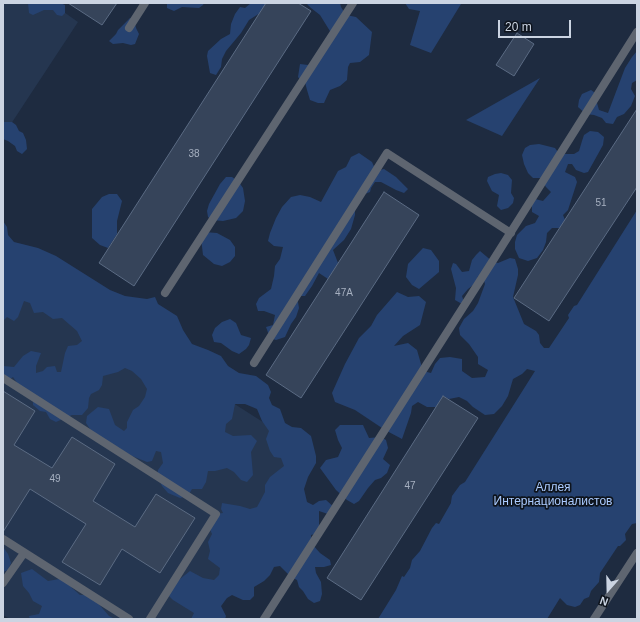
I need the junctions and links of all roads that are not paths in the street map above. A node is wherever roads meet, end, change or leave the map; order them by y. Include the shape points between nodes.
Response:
1 (145, 3) edge
2 (353, 3) edge
3 (129, 28) dead end
4 (637, 32) edge
5 (511, 233) junction
6 (165, 293) dead end
7 (254, 363) dead end
8 (3, 378) edge
9 (3, 539) edge
10 (24, 552) junction
11 (637, 552) edge
12 (3, 583) edge
13 (129, 619) edge
14 (150, 619) edge
15 (264, 619) edge
16 (594, 619) edge

1 - 3 street
2 - 6 street
4 - 5 street
5 - 7 street via 387,153
5 - 15 street
8 - 14 street via 216,514
9 - 10 street
10 - 12 street
10 - 13 street
11 - 16 street

